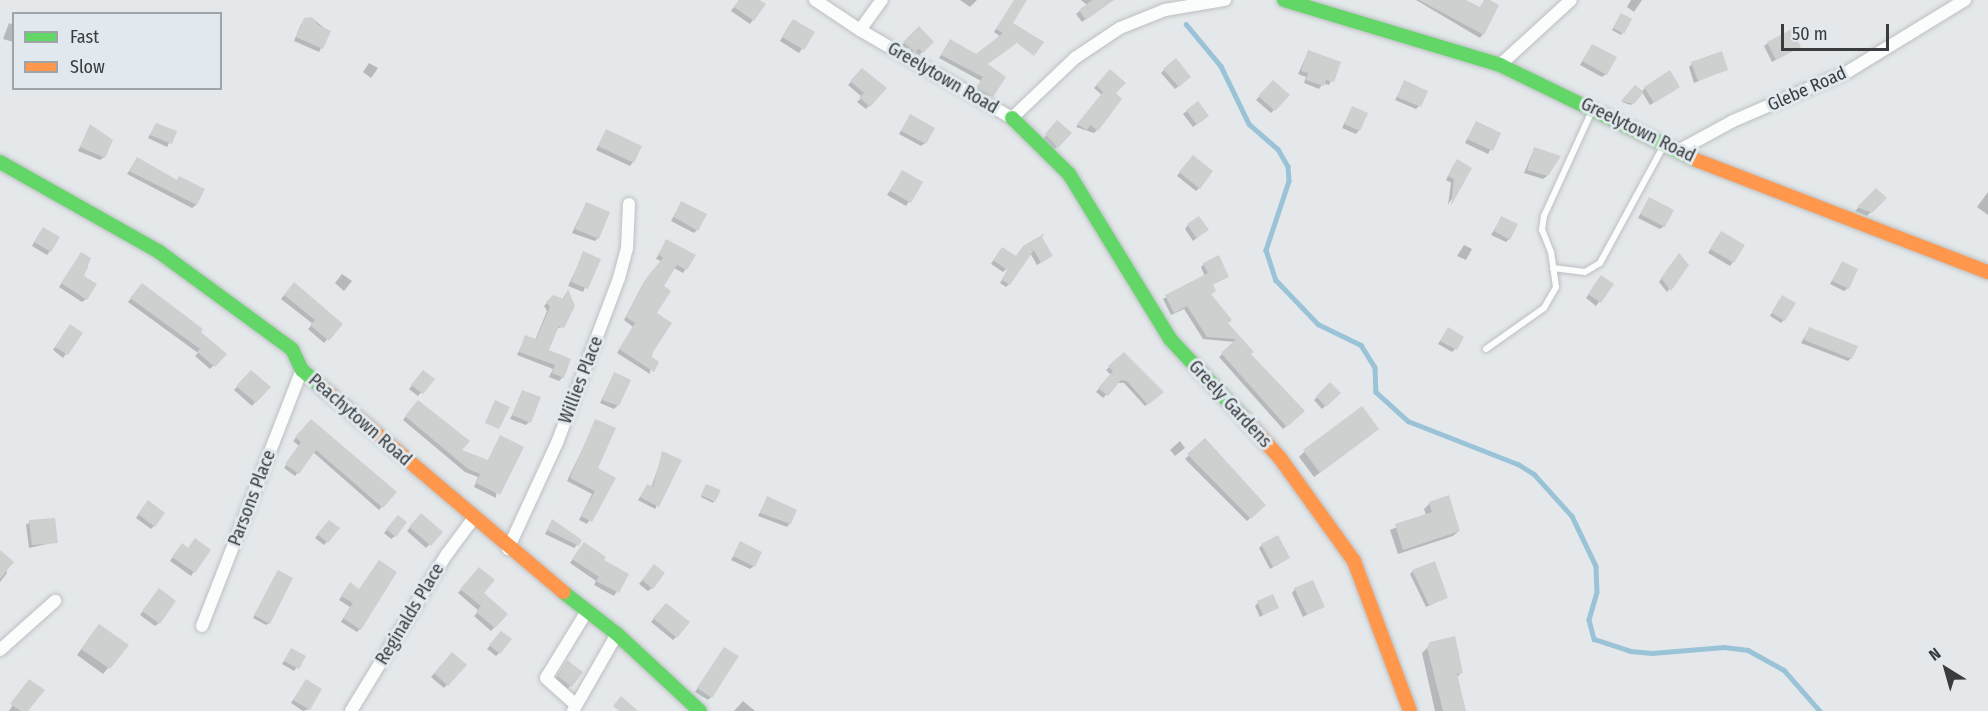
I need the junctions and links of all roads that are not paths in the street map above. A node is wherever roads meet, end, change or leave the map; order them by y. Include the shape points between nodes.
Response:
1 (816, 0) edge
2 (882, 0) edge
3 (1225, 0) edge
4 (1284, 0) edge
5 (1571, 0) edge
6 (1965, 0) edge
7 (1327, 6) edge
8 (860, 30) junction
9 (1500, 65) junction
10 (1593, 108) junction
11 (1012, 118) junction
12 (1670, 148) junction
13 (0, 162) edge
14 (628, 204) dead end
15 (1553, 268) junction
16 (1988, 272) edge
17 (1486, 349) dead end
18 (302, 369) junction
19 (473, 519) junction
20 (508, 549) junction
21 (55, 601) dead end
22 (587, 611) junction
23 (202, 626) dead end
24 (617, 634) junction
25 (0, 650) edge
26 (574, 708) edge
27 (351, 711) edge
28 (700, 711) edge
29 (1410, 711) edge

1 - 8 street, Greelytown Road
2 - 8 street
3 - 11 street, Greelytown Road via 1164,10 1120,28 1075,58
4 - 7 street, Greelytown Road
5 - 9 street
6 - 12 street, Glebe Road via 1849,71
7 - 9 street, Greelytown Road
8 - 11 street, Greelytown Road
9 - 10 street, Greelytown Road
10 - 12 street, Greelytown Road
10 - 15 lane via 1544,216 1542,230
11 - 29 street, Greely Gardens via 1068,174 1170,339 1280,458 1354,561
12 - 15 lane via 1600,263 1585,272
12 - 16 street, Greelytown Road
13 - 18 street, Peachytown Road via 158,251 292,348
14 - 20 street, Willies Place via 627,248 612,298 557,443
15 - 17 lane via 1556,287 1544,308
18 - 19 street, Peachytown Road
18 - 23 street, Parsons Place
19 - 20 street, Peachytown Road
19 - 27 street, Reginalds Place via 447,554
20 - 22 street, Peachytown Road
21 - 25 street
22 - 24 street, Peachytown Road
22 - 26 street via 546,678
24 - 26 street
24 - 28 street, Peachytown Road

